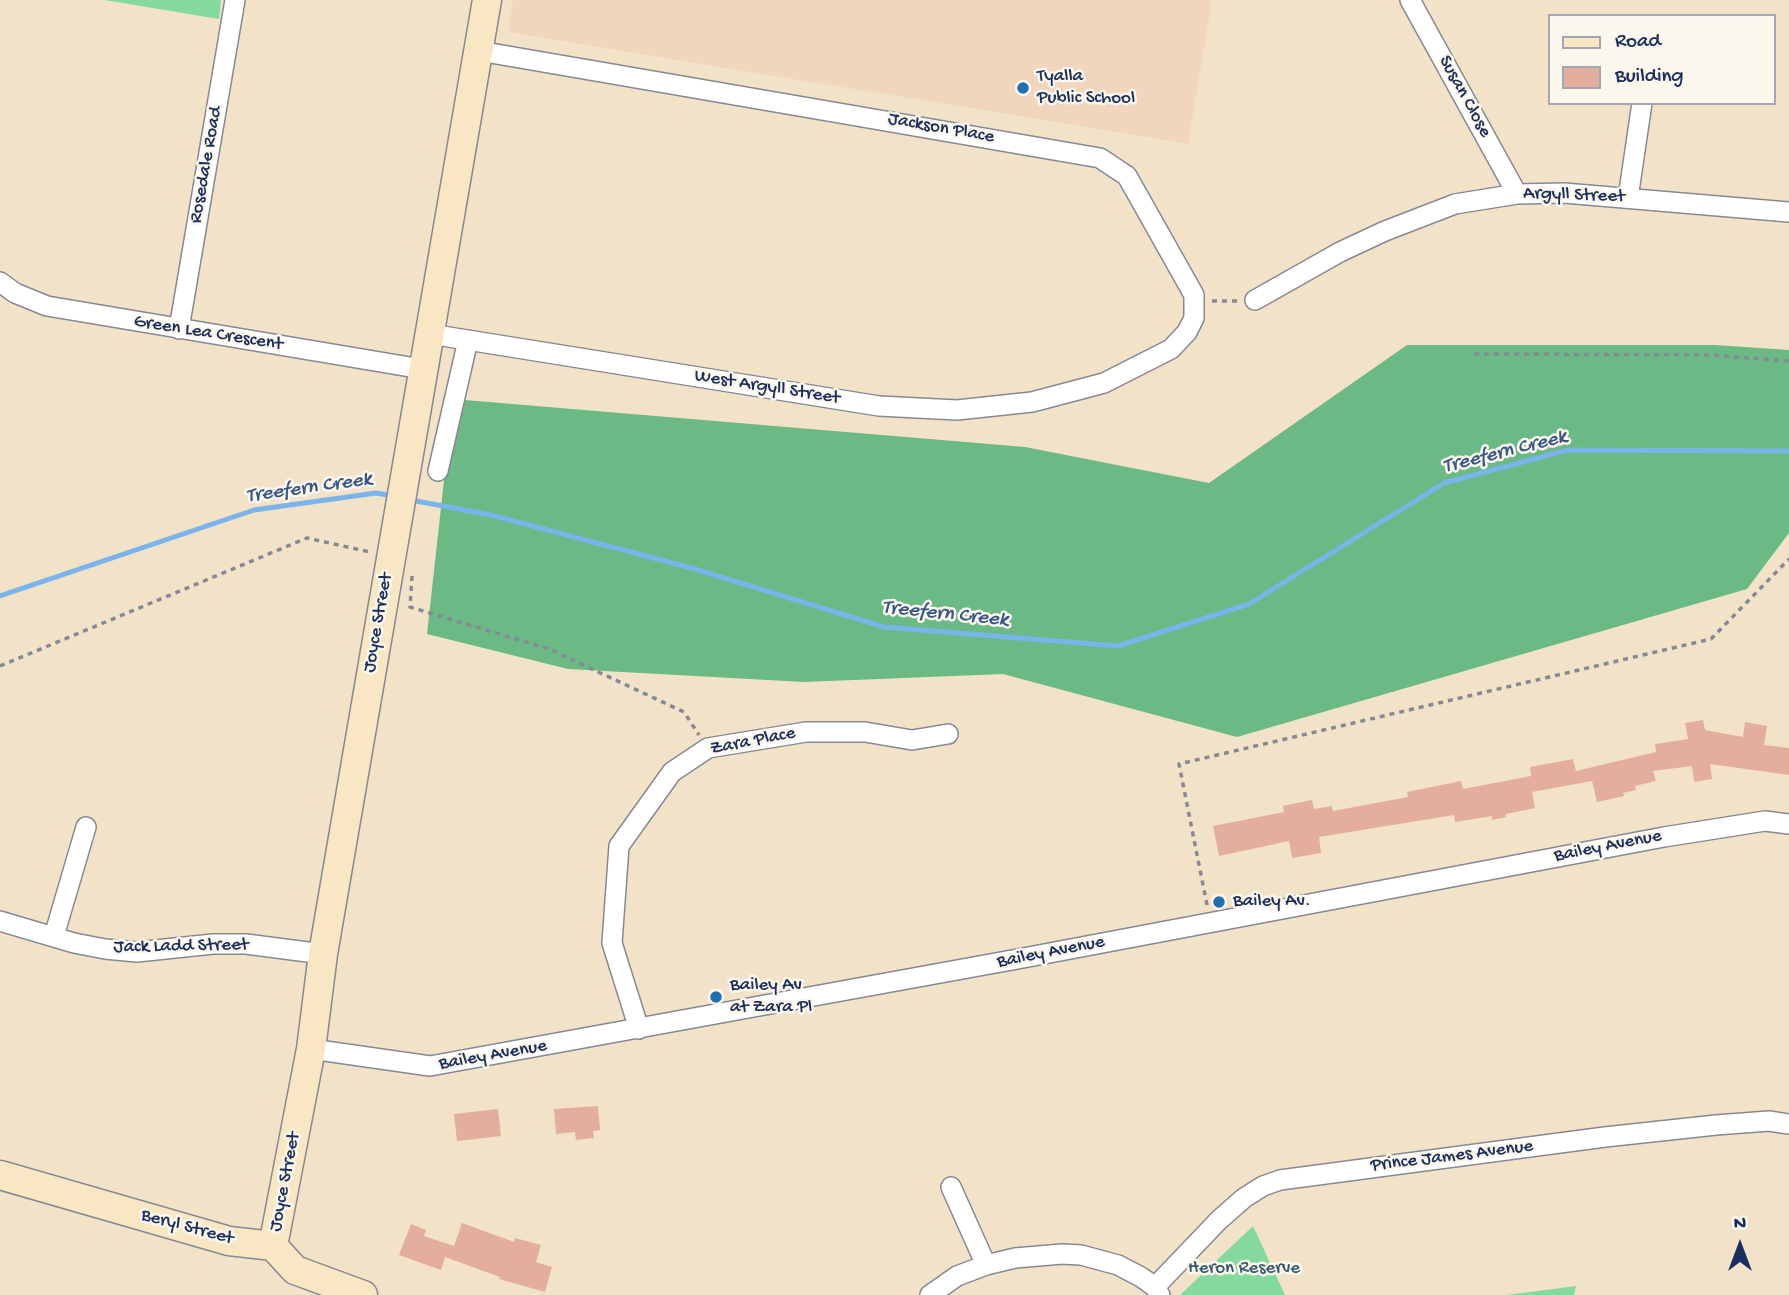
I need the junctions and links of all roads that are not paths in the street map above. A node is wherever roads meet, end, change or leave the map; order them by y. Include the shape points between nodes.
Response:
1 (236, 0) edge
2 (487, 0) edge
3 (1410, 0) edge
4 (479, 51) junction
5 (1642, 105) edge
6 (1517, 194) junction
7 (1628, 198) junction
8 (1789, 212) edge
9 (0, 282) edge
10 (1255, 300) road end
11 (180, 329) junction
12 (430, 334) junction
13 (468, 340) junction
14 (422, 369) junction
15 (1104, 383) joint
16 (438, 471) dead end
17 (948, 734) dead end
18 (1789, 824) edge
19 (86, 827) dead end
20 (0, 921) edge
21 (54, 936) junction
22 (323, 954) junction
23 (639, 1029) junction
24 (312, 1049) junction
25 (1789, 1124) edge
26 (0, 1175) edge
27 (951, 1187) dead end
28 (273, 1246) junction
29 (986, 1265) junction
30 (1157, 1291) edge
31 (363, 1295) edge
32 (930, 1295) edge

1 - 11 street, Rosedale Road
2 - 4 street, Joyce Street
3 - 6 street, Susan Close
4 - 12 street, Joyce Street
4 - 15 street, Jackson Place via 1100,158 1127,176 1196,301 1191,325 1171,349
5 - 7 street
6 - 7 street, Argyll Street
6 - 10 street, Argyll Street via 1455,204 1385,231
7 - 8 street, Argyll Street
9 - 11 street, Green Lea Crescent via 47,306
11 - 14 street, Green Lea Crescent
12 - 13 street, West Argyll Street
12 - 14 street, Joyce Street
13 - 15 street, West Argyll Street via 878,406 957,410 1032,402
13 - 16 street
14 - 22 street, Joyce Street
17 - 23 street, Zara Place via 912,740 865,732 806,732 708,748 672,772 619,846 612,943
18 - 23 street, Bailey Avenue via 1765,821 1664,837
19 - 21 street
20 - 21 street, Jack Ladd Street
21 - 22 street, Jack Ladd Street via 137,952 246,944
22 - 24 street, Joyce Street
23 - 24 street, Bailey Avenue via 430,1066
24 - 28 street, Joyce Street
25 - 30 street, Prince James Avenue via 1769,1121 1619,1135 1280,1180 1244,1198 1219,1220
26 - 28 street, Beryl Street via 229,1241
27 - 29 street
28 - 31 street via 295,1270
29 - 30 street via 1027,1256 1081,1255 1118,1265
29 - 32 street via 957,1276

